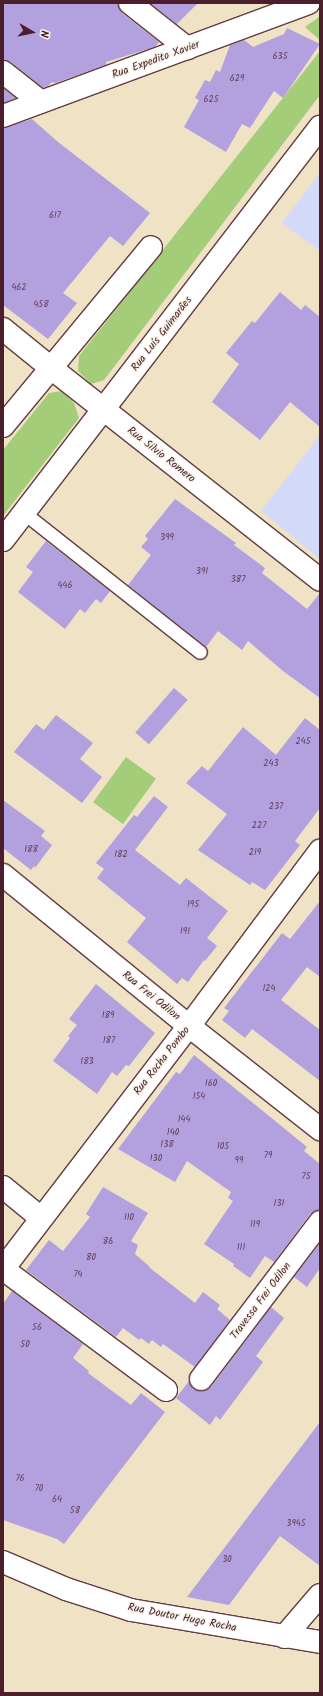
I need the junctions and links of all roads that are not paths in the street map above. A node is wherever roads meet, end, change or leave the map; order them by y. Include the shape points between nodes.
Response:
1 (130, 3) edge
2 (309, 3) edge
3 (276, 8) edge
4 (187, 48) junction
5 (3, 72) edge
6 (41, 102) junction
7 (3, 116) edge
8 (320, 127) edge
9 (151, 247) dead end
10 (3, 329) edge
11 (50, 368) junction
12 (104, 409) junction
13 (3, 426) edge
14 (24, 513) junction
15 (3, 540) edge
16 (320, 580) edge
17 (200, 652) dead end
18 (320, 850) edge
19 (3, 875) edge
20 (189, 1026) junction
21 (320, 1129) edge
22 (3, 1188) edge
23 (41, 1218) junction
24 (320, 1222) edge
25 (3, 1269) edge
26 (201, 1379) dead end
27 (166, 1390) dead end
28 (3, 1562) edge
29 (320, 1595) edge
30 (284, 1637) junction
31 (320, 1642) edge

1 - 4 street
2 - 3 street, Rua Expedito Xavier
3 - 4 street, Rua Expedito Xavier
4 - 6 street, Rua Expedito Xavier
5 - 6 street
6 - 7 street, Rua Expedito Xavier
8 - 12 street, Rua Luís Guimarães
9 - 11 street
10 - 11 street, Rua Silvio Romero
11 - 12 street, Rua Silvio Romero
11 - 13 street
12 - 14 street, Rua Luís Guimarães
12 - 16 street, Rua Silvio Romero
14 - 15 street, Rua Luís Guimarães
14 - 17 lane
18 - 20 street, Rua Rocha Pombo
19 - 20 street, Rua Frei Odilon
20 - 21 street, Rua Frei Odilon
20 - 23 street, Rua Rocha Pombo
22 - 23 street
23 - 25 street, Rua Rocha Pombo
24 - 26 street, Travessa Frei Odilon
25 - 27 street
28 - 30 street, Rua Doutor Hugo Rocha via 66,1589 131,1610
29 - 30 street
30 - 31 street, Rua Doutor Hugo Rocha

